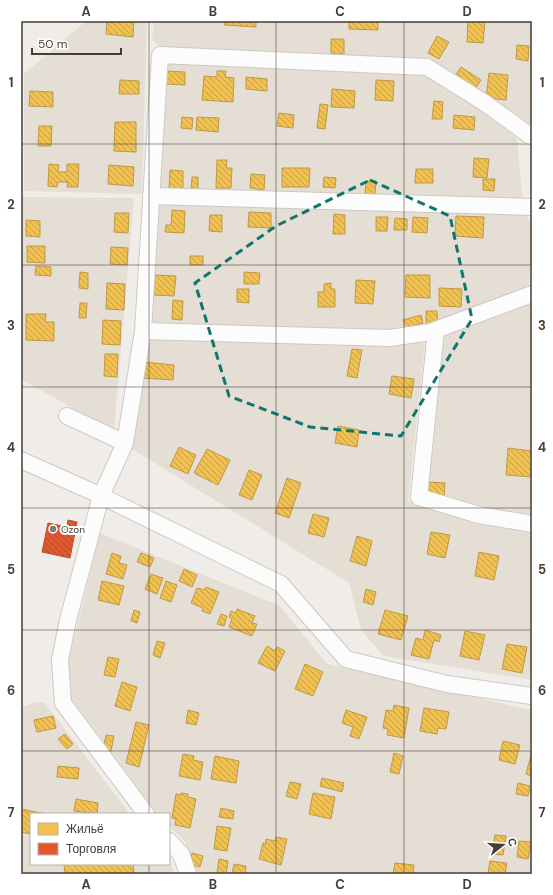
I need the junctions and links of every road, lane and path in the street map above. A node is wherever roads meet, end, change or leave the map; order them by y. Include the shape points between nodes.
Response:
1 (532, 137) edge
2 (151, 196) junction
3 (532, 208) edge
4 (532, 294) edge
5 (436, 330) junction
6 (143, 331) junction
7 (67, 416) dead end
8 (125, 443) junction
9 (21, 460) edge
10 (101, 496) junction
11 (532, 524) edge
12 (532, 696) edge
13 (145, 813) edge
14 (170, 842) edge
15 (188, 874) edge

1 - 2 street via 485,103 427,68 160,55
2 - 3 street
2 - 6 street
4 - 5 street
5 - 6 street via 390,338
5 - 11 street via 419,497 479,515
6 - 8 street
7 - 8 street
8 - 10 street
9 - 10 street
10 - 12 street via 281,584 346,659 447,684
10 - 13 street via 60,660 63,703
14 - 15 street via 181,854

